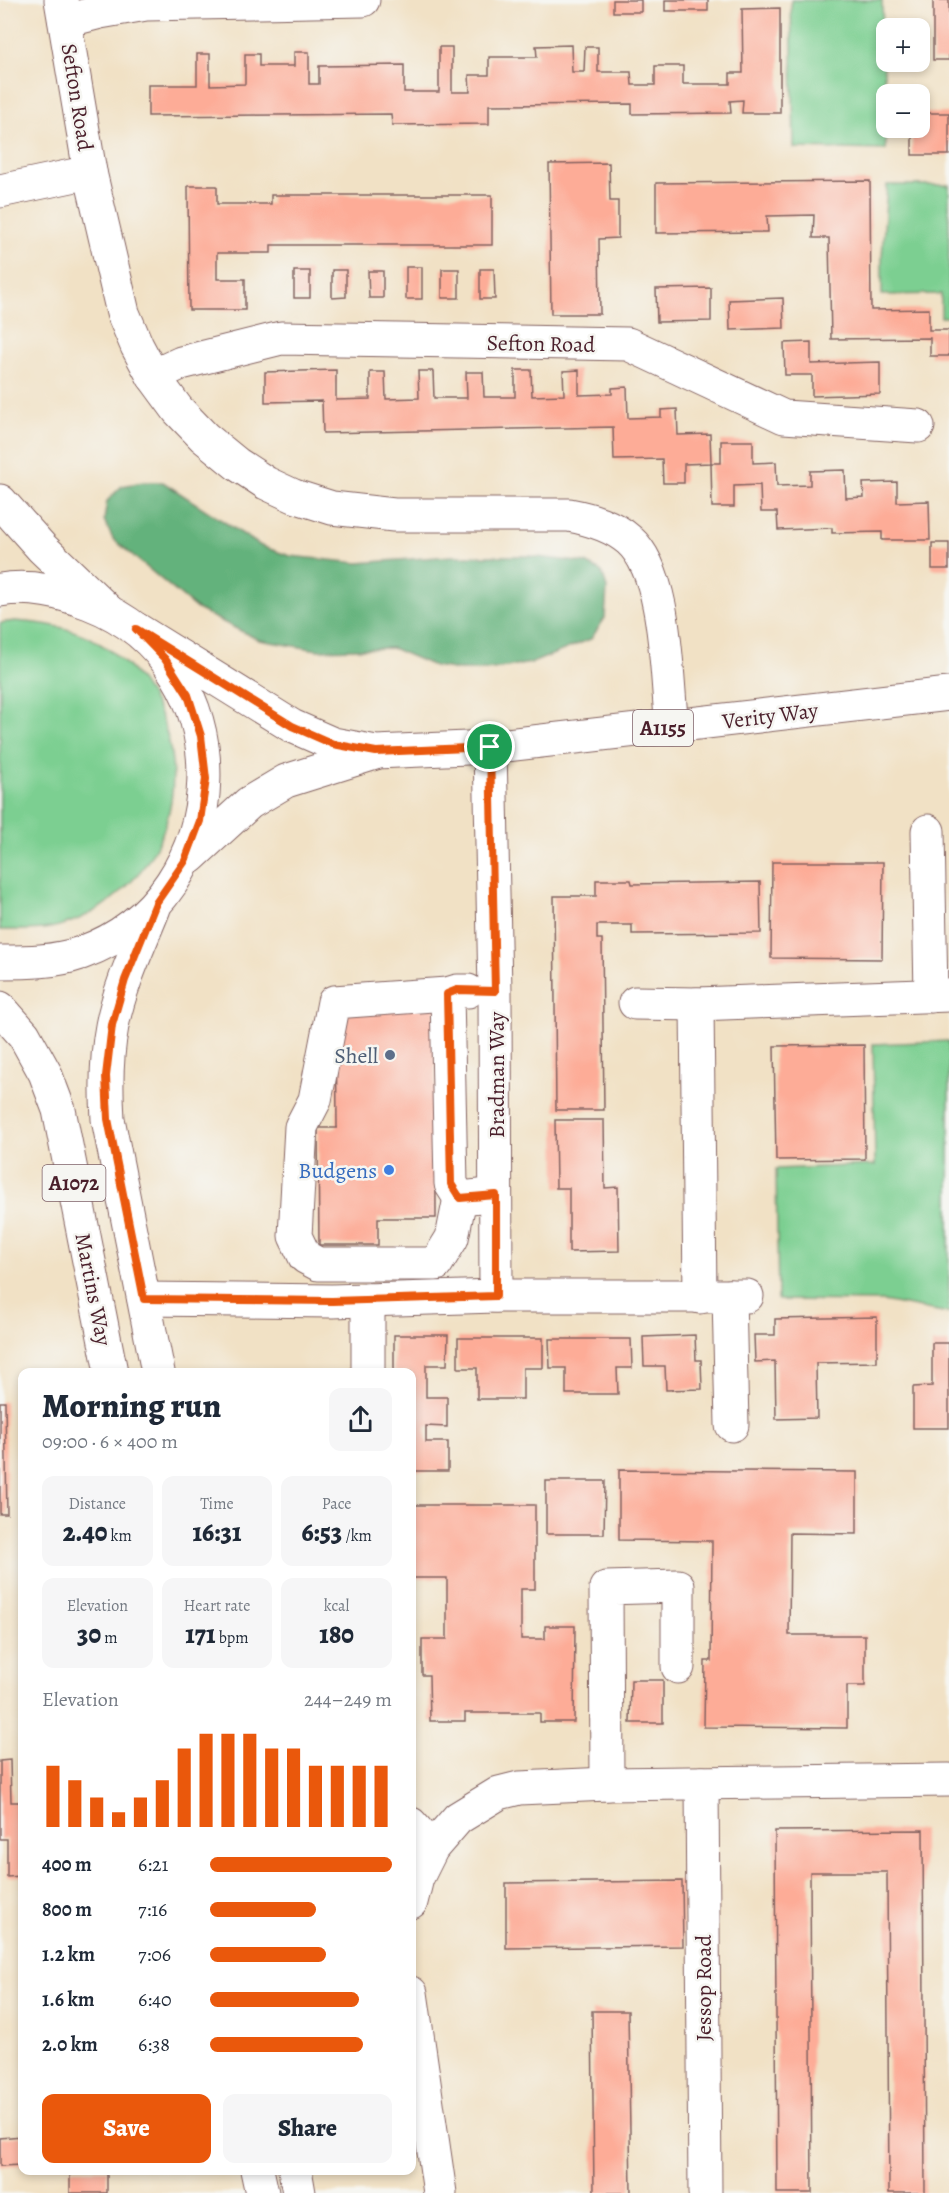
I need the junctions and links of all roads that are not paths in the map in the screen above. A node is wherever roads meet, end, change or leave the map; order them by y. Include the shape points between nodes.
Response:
1 (363, 0) edge
2 (63, 11) edge
3 (90, 172) junction
4 (0, 191) edge
5 (153, 376) junction
6 (918, 426) dead end
7 (0, 501) edge
8 (0, 590) edge
9 (107, 610) junction
10 (136, 629) junction
11 (949, 694) edge
12 (672, 727) junction
13 (490, 747) junction
14 (376, 752) junction
15 (928, 831) dead end
16 (185, 861) junction
17 (156, 903) junction
18 (0, 962) edge
19 (495, 991) junction
20 (447, 994) junction
21 (940, 995) edge
22 (634, 1004) dead end
23 (697, 1005) junction
24 (0, 1008) edge
25 (496, 1195) junction
26 (460, 1198) junction
27 (496, 1296) junction
28 (725, 1296) junction
29 (144, 1299) junction
30 (368, 1300) junction
31 (110, 1368) edge
32 (157, 1368) edge
33 (368, 1368) edge
34 (732, 1425) dead end
35 (678, 1667) dead end
36 (949, 1780) edge
37 (702, 1783) junction
38 (608, 1784) junction
39 (422, 1836) edge
40 (416, 1882) edge
41 (416, 2027) edge
42 (258, 2175) edge
43 (296, 2175) edge
44 (262, 2193) edge
45 (299, 2193) edge
46 (440, 2193) edge
47 (705, 2193) edge

1 - 2 street, Sefton Road via 146,4
2 - 3 street, Sefton Road
3 - 4 street, Sefton Road
3 - 5 street, Sefton Road via 123,313
5 - 6 street, Sefton Road via 181,363 281,338 628,344 784,417
5 - 12 street, Sefton Road via 178,410 237,464 266,483 304,499 332,508 394,515 569,515 592,520 621,534 644,558 654,581
7 - 9 street, Martins Way
8 - 9 street, Martins Way via 17,587 63,593
9 - 10 street, Martins Way
10 - 14 street, Verity Way / A1155 via 292,726 333,744
10 - 16 street, Martins Way via 165,659 188,695 201,736 206,779 200,821
11 - 12 street, Verity Way / A1155
12 - 13 street, Verity Way / A1155
13 - 14 street, Verity Way / A1155
13 - 19 street, Bradman Way
14 - 16 street, Verity Way / A1155 via 286,781 249,803
15 - 21 street
16 - 17 street, Martins Way
17 - 18 street, Martins Way via 122,933 81,953 36,963
17 - 29 street, Martins Way / A1072 via 115,1014 106,1076 108,1119
19 - 20 street via 457,990
19 - 25 street, Bradman Way
20 - 26 street via 451,1184
20 - 26 street via 334,1002 315,1100 301,1127 295,1236 305,1257 318,1264 436,1264 452,1238
21 - 23 street
22 - 23 street
23 - 28 street
24 - 31 street, Martins Way / A1072 via 24,1035 60,1110
25 - 26 street
25 - 27 street, Bradman Way
27 - 28 street
27 - 30 street
28 - 34 street
29 - 30 street
29 - 32 street, Martins Way / A1072
30 - 33 street
35 - 38 street via 678,1586 606,1588
36 - 37 street
37 - 38 street
37 - 47 street, Jessop Road
38 - 39 street via 548,1785 499,1793
39 - 40 street
41 - 46 street
42 - 44 street
43 - 45 street

